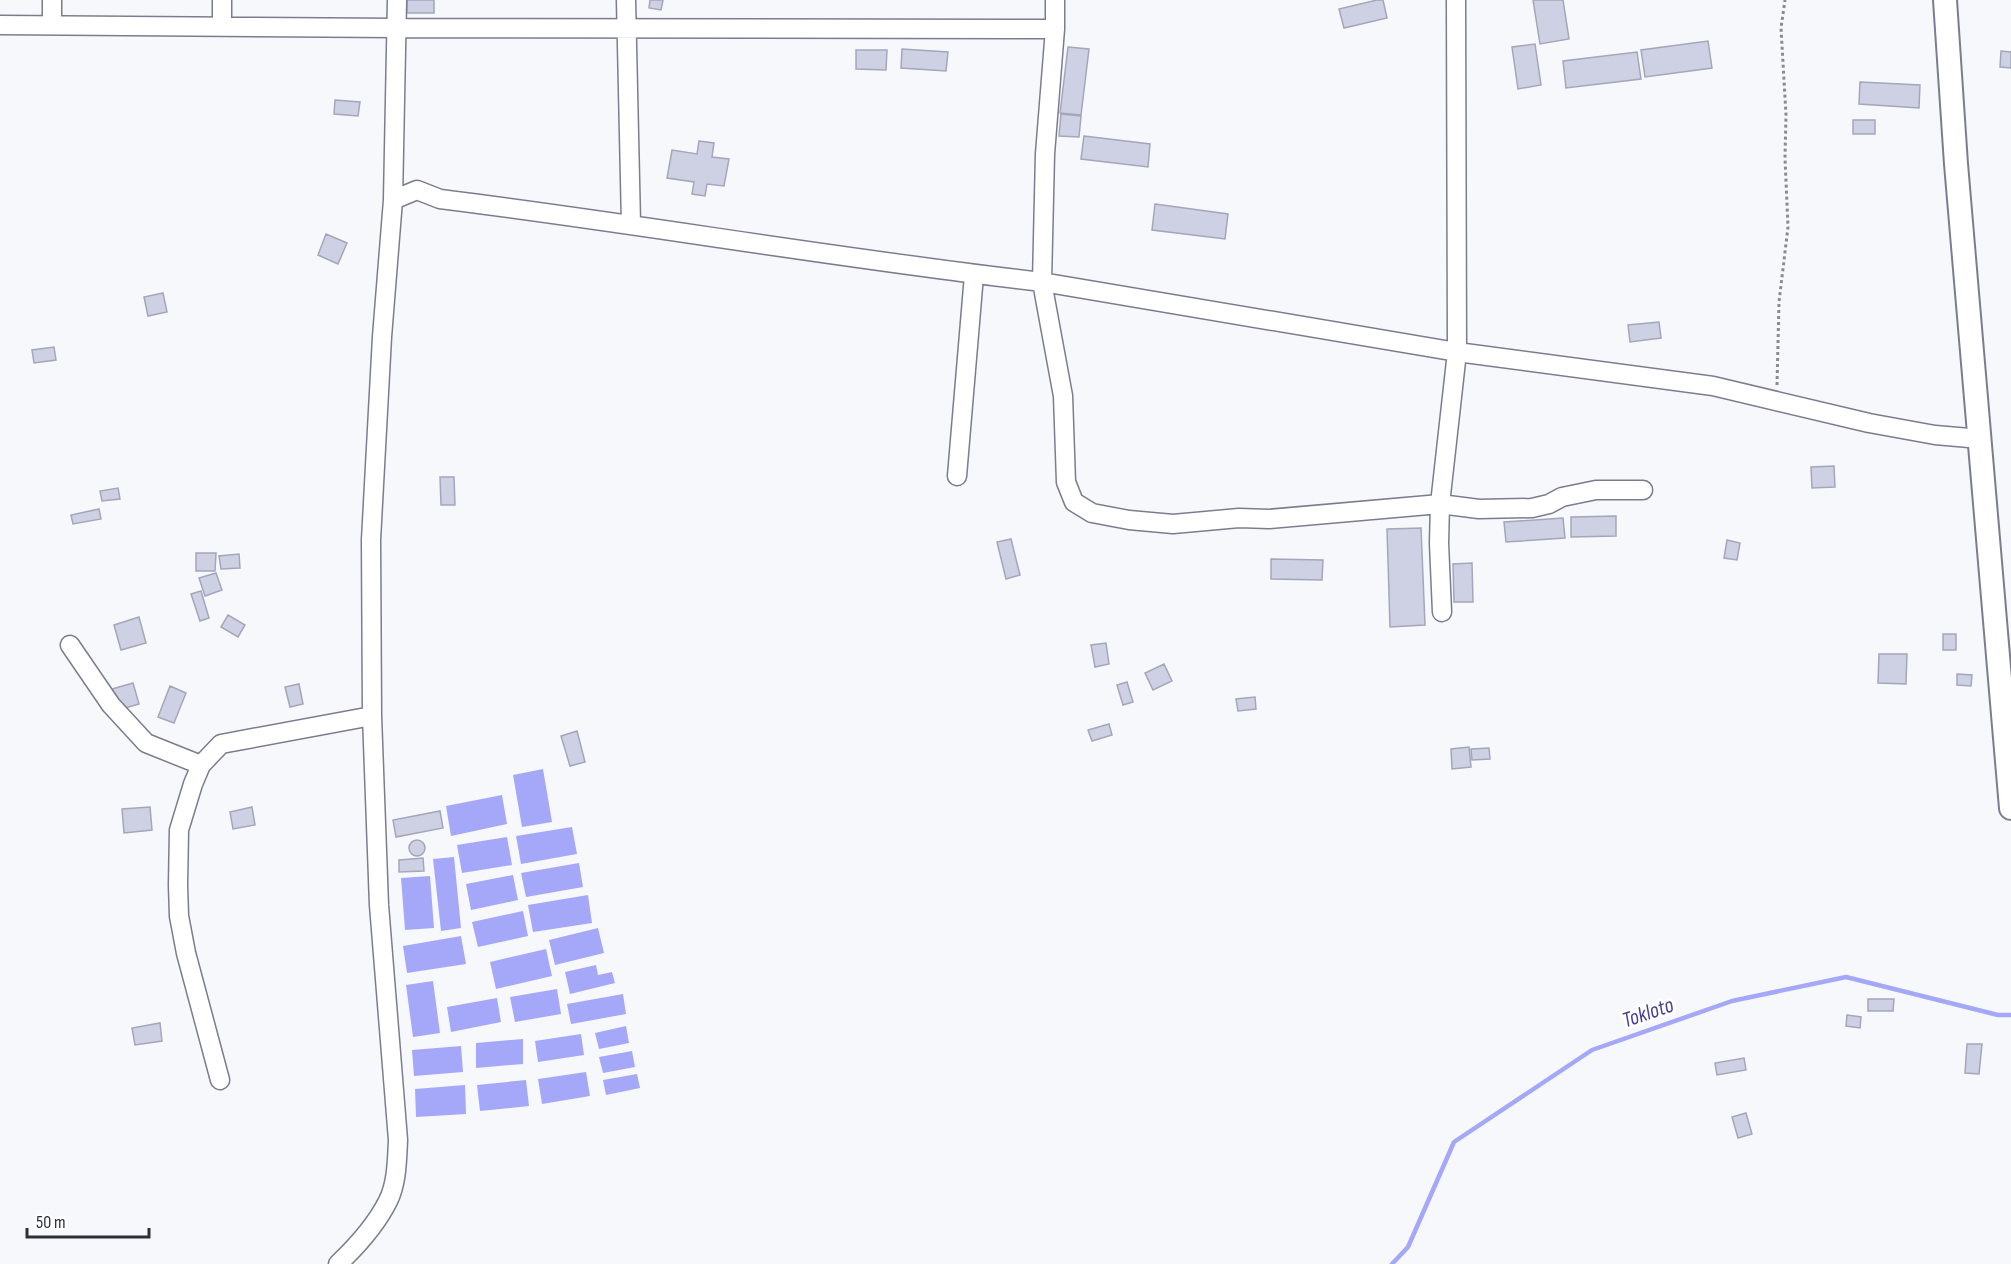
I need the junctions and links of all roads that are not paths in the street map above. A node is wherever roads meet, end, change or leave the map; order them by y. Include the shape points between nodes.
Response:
1 (52, 0) edge
2 (222, 0) edge
3 (397, 0) edge
4 (626, 0) edge
5 (1055, 0) edge
6 (1456, 0) edge
7 (1945, 0) edge
8 (52, 24) junction
9 (0, 25) edge
10 (222, 26) junction
11 (397, 28) junction
12 (625, 28) junction
13 (1055, 29) junction
14 (393, 200) junction
15 (631, 224) junction
16 (974, 274) junction
17 (1042, 282) junction
18 (1457, 352) junction
19 (1981, 439) junction
20 (957, 476) dead end
21 (1643, 490) dead end
22 (1440, 504) junction
23 (1442, 612) dead end
24 (70, 645) dead end
25 (372, 716) junction
26 (201, 765) junction
27 (2011, 808) edge
28 (220, 1080) dead end
29 (338, 1264) edge

1 - 8 street
2 - 10 street
3 - 11 street
4 - 12 street
5 - 13 street
6 - 18 street
7 - 19 main road
8 - 9 street
8 - 10 street
10 - 11 street
11 - 12 street
11 - 14 street
12 - 13 street
12 - 15 street
13 - 17 street
14 - 15 street via 417,190 440,199
14 - 25 street via 371,540
15 - 16 street
16 - 17 street
16 - 20 street
17 - 18 street
17 - 22 street via 1063,396 1066,483 1074,502 1092,513 1173,524
18 - 19 street via 1713,386 1891,428
18 - 22 street
19 - 27 main road
21 - 22 street via 1596,490 1532,508 1479,509
22 - 23 street
24 - 26 street via 111,705 146,743
25 - 26 street via 221,744
25 - 29 street via 379,905 398,1140 396,1173 389,1200 366,1234
26 - 28 street via 179,830 179,916

